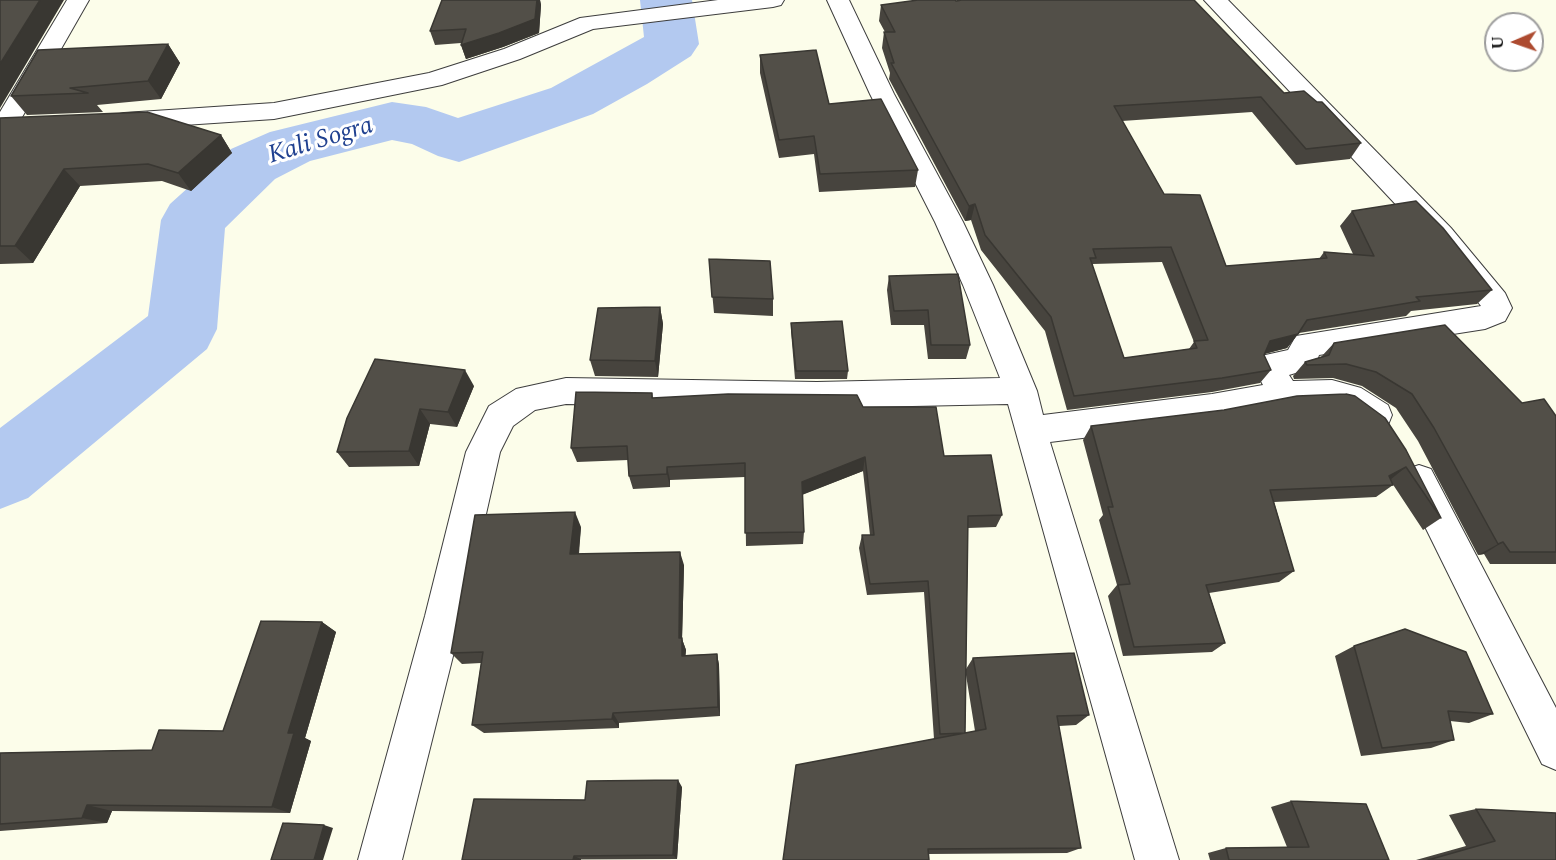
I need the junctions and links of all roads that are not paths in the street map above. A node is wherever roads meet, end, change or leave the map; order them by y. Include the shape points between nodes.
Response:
1 (78, 0) edge
2 (773, 0) edge
3 (837, 0) edge
4 (1215, 0) edge
5 (591, 11) edge
6 (98, 122) edge
7 (9, 128) edge
8 (1021, 391) junction
9 (1284, 395) junction
10 (1030, 431) junction
11 (1556, 750) edge
12 (380, 860) edge
13 (1157, 860) edge

1 - 7 street
2 - 5 street via 616,18
3 - 8 street via 949,222
4 - 9 street via 1441,235 1497,308 1485,317 1307,345 1304,358 1272,365
5 - 6 street via 512,54 433,80 238,116
8 - 10 street
8 - 12 street via 817,395 566,391 527,398 501,417 483,452
9 - 10 street
9 - 11 street via 1332,393 1350,398 1383,420 1446,531
10 - 13 street

